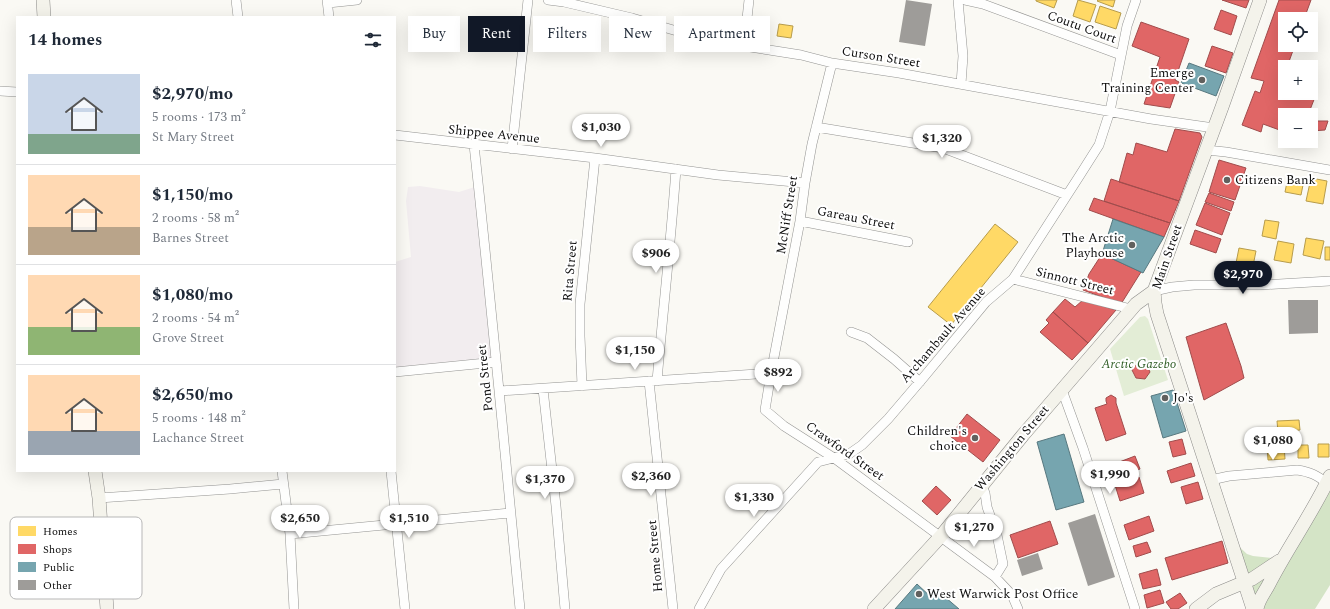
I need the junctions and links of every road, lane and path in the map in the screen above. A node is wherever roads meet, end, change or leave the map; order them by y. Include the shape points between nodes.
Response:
1 (43, 0) edge
2 (236, 0) edge
3 (357, 0) edge
4 (528, 0) edge
5 (548, 0) edge
6 (748, 0) edge
7 (958, 0) edge
8 (965, 0) edge
9 (1136, 0) edge
10 (1260, 0) edge
11 (328, 2) edge
12 (44, 16) edge
13 (238, 16) edge
14 (329, 16) edge
15 (747, 16) edge
16 (674, 30) edge
17 (770, 50) edge
18 (1122, 55) junction
19 (832, 63) junction
20 (961, 84) junction
21 (0, 91) edge
22 (16, 92) edge
23 (1110, 111) junction
24 (816, 127) junction
25 (1214, 128) junction
26 (396, 135) edge
27 (474, 145) junction
28 (512, 149) junction
29 (1206, 150) junction
30 (595, 158) junction
31 (1330, 168) edge
32 (676, 169) junction
33 (805, 183) junction
34 (1067, 195) junction
35 (800, 221) junction
36 (908, 242) dead end
37 (1013, 279) junction
38 (1330, 281) edge
39 (1154, 291) junction
40 (1131, 309) junction
41 (851, 332) dead end
42 (496, 362) junction
43 (396, 372) edge
44 (771, 373) junction
45 (653, 381) junction
46 (920, 382) junction
47 (582, 386) junction
48 (544, 389) junction
49 (1062, 390) junction
50 (500, 391) junction
51 (834, 458) junction
52 (95, 472) edge
53 (282, 472) edge
54 (391, 472) edge
55 (1211, 480) junction
56 (1328, 480) edge
57 (283, 484) junction
58 (981, 485) junction
59 (99, 498) junction
60 (510, 513) junction
61 (100, 517) edge
62 (397, 524) junction
63 (290, 534) junction
64 (941, 536) junction
65 (1282, 558) junction
66 (995, 577) junction
67 (1244, 582) junction
68 (106, 599) edge
69 (107, 609) edge
70 (294, 609) edge
71 (405, 609) edge
72 (520, 609) edge
73 (564, 609) edge
74 (673, 609) edge
75 (699, 609) edge
76 (874, 609) edge
77 (1018, 609) edge
78 (1135, 609) edge
79 (1196, 609) edge
80 (1253, 609) edge
81 (1257, 609) edge

1 - 12 main road
2 - 13 street
3 - 11 street
4 - 28 street
5 - 16 street, Curson Street via 632,18
6 - 15 street
7 - 20 street via 963,56
8 - 18 street, Coutu Court
9 - 18 street, Archambault Avenue via 1127,26
10 - 25 main road, Main Street
11 - 14 street
17 - 19 street, Curson Street via 801,54
18 - 23 street, Archambault Avenue
19 - 20 street, Curson Street
19 - 24 street, McNiff Street
20 - 23 street, Curson Street
21 - 22 street
23 - 25 street, Curson Street
23 - 34 street, Archambault Avenue via 1098,145
24 - 33 street, McNiff Street
24 - 34 street via 943,148
25 - 29 main road, Main Street
26 - 27 street, Shippee Avenue
27 - 28 street, Shippee Avenue
27 - 42 street, Pond Street
28 - 30 street, Shippee Avenue
29 - 31 street
29 - 39 main road, Main Street
30 - 32 street, Shippee Avenue
30 - 47 street, Rita Street via 580,304
32 - 33 street, Shippee Avenue
32 - 45 street, Home Street via 672,227
33 - 35 street, McNiff Street
34 - 37 street, Archambault Avenue
35 - 36 street, Gareau Street
35 - 44 street, McNiff Street
37 - 40 street, Sinnott Street
37 - 46 street, Archambault Avenue via 986,302
38 - 39 street via 1194,285
39 - 40 main road, Washington Street
39 - 55 main road, Main Street via 1158,314
40 - 49 main road, Washington Street
41 - 46 street via 867,338
42 - 43 street
42 - 50 street, Pond Street
44 - 45 street
44 - 51 street, Crawford Street via 765,410 784,426
45 - 47 street
45 - 74 street, Home Street
46 - 51 street, Archambault Avenue via 862,445 849,454
47 - 48 street
48 - 50 street
48 - 73 street
49 - 58 main road, Washington Street
49 - 78 street
50 - 60 street, Pond Street
51 - 64 street, Crawford Street
51 - 75 street, Archambault Avenue via 818,462 721,569
52 - 59 main road
53 - 57 street
54 - 62 street
55 - 56 street via 1297,470 1307,471
55 - 67 main road, Main Street
56 - 65 main road via 1292,546
57 - 59 street
57 - 63 street
58 - 64 main road, Washington Street
58 - 66 street via 1003,564
59 - 61 main road
60 - 62 street
60 - 72 street, Pond Street
62 - 63 street
62 - 71 street
63 - 70 street
64 - 66 street, Crawford Street
64 - 76 main road, Washington Street
65 - 67 main road
65 - 81 main road
66 - 77 street, Crawford Street via 1012,595
67 - 79 main road via 1216,594
67 - 80 main road, Main Street
68 - 69 main road

